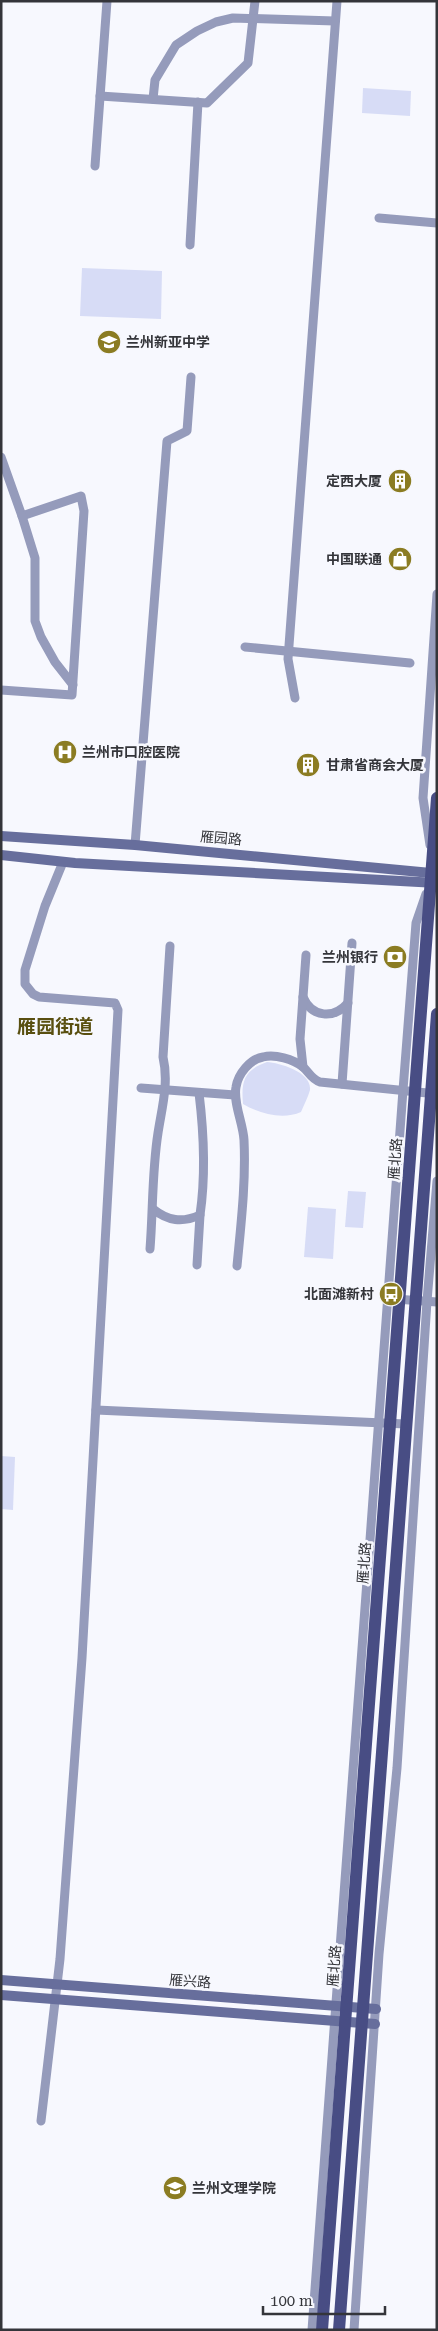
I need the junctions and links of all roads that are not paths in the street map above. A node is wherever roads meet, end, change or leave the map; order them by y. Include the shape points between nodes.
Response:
1 (107, 1) edge
2 (255, 1) edge
3 (336, 1) edge
4 (254, 18) junction
5 (335, 21) junction
6 (100, 96) junction
7 (153, 99) junction
8 (198, 102) junction
9 (95, 166) dead end
10 (379, 218) dead end
11 (437, 223) edge
12 (190, 245) dead end
13 (191, 377) dead end
14 (1, 457) edge
15 (22, 516) junction
16 (437, 594) edge
17 (245, 647) dead end
18 (288, 651) junction
19 (410, 663) dead end
20 (73, 685) junction
21 (1, 690) edge
22 (295, 698) dead end
23 (437, 798) edge
24 (1, 836) edge
25 (135, 845) junction
26 (1, 854) edge
27 (63, 862) junction
28 (434, 877) edge
29 (352, 943) dead end
30 (170, 946) dead end
31 (306, 955) dead end
32 (302, 996) junction
33 (348, 1003) junction
34 (437, 1014) edge
35 (303, 1067) junction
36 (342, 1084) junction
37 (141, 1088) dead end
38 (166, 1090) junction
39 (409, 1091) junction
40 (199, 1093) junction
41 (434, 1094) edge
42 (235, 1095) junction
43 (437, 1181) edge
44 (153, 1209) junction
45 (200, 1215) junction
46 (150, 1249) dead end
47 (197, 1265) dead end
48 (237, 1266) dead end
49 (393, 1299) junction
50 (426, 1301) edge
51 (96, 1410) junction
52 (384, 1424) junction
53 (406, 1424) junction
54 (1, 1980) edge
55 (56, 1984) junction
56 (1, 1996) edge
57 (54, 1999) junction
58 (341, 2006) junction
59 (363, 2008) junction
60 (376, 2009) junction
61 (340, 2021) junction
62 (362, 2023) junction
63 (375, 2024) junction
64 (41, 2121) dead end
65 (312, 2330) edge
66 (322, 2330) edge
67 (339, 2330) edge
68 (354, 2330) edge

1 - 6 street
2 - 4 street
3 - 5 street
4 - 5 street
4 - 7 street via 216,22 176,45 155,80
4 - 8 street via 248,63 207,103
5 - 18 street
6 - 7 street
6 - 9 street
7 - 8 street
8 - 12 street
10 - 11 street
13 - 25 street via 187,431 167,441
14 - 15 street
15 - 20 street via 35,558 35,622 55,662
15 - 20 street via 81,496 84,511
16 - 28 street via 423,798
17 - 18 street
18 - 19 street
18 - 22 street
20 - 21 street via 72,695
23 - 28 main road, 雁北路
24 - 25 main road, 雁园路
25 - 28 main road, 雁园路
26 - 27 main road
27 - 28 main road
27 - 51 street via 25,970 25,984 39,997 115,1003 118,1010
28 - 39 main road, 雁北路
29 - 33 street
30 - 38 street via 164,1057
31 - 32 street
32 - 33 street via 311,1010 319,1014 336,1013
32 - 35 street via 300,1039
33 - 36 street
34 - 41 main road
35 - 36 street via 314,1080
35 - 42 street via 288,1059 264,1056 256,1059 239,1078
36 - 39 street
37 - 38 street
38 - 40 street
38 - 44 street via 158,1133
39 - 41 street
39 - 49 main road, 雁北路
40 - 42 street
40 - 45 street via 205,1184
41 - 50 main road
42 - 48 street via 244,1137 245,1179
43 - 50 street
44 - 45 street via 170,1220
44 - 46 street
45 - 47 street
49 - 50 street
49 - 52 main road, 雁北路
50 - 53 main road
50 - 60 street via 398,1768
51 - 52 street
51 - 55 street via 82,1658
52 - 53 street
52 - 58 main road, 雁北路
53 - 59 main road
54 - 55 main road, 雁兴路
55 - 57 street
55 - 58 main road, 雁兴路
56 - 57 main road, 雁兴路
57 - 61 main road, 雁兴路
57 - 64 street
58 - 59 main road, 雁兴路
58 - 61 main road, 雁北路
59 - 60 main road, 雁兴路
59 - 62 main road
60 - 63 street
61 - 62 main road, 雁兴路
61 - 65 street
61 - 66 main road, 雁北路
62 - 63 main road, 雁兴路
62 - 67 main road
63 - 68 street

